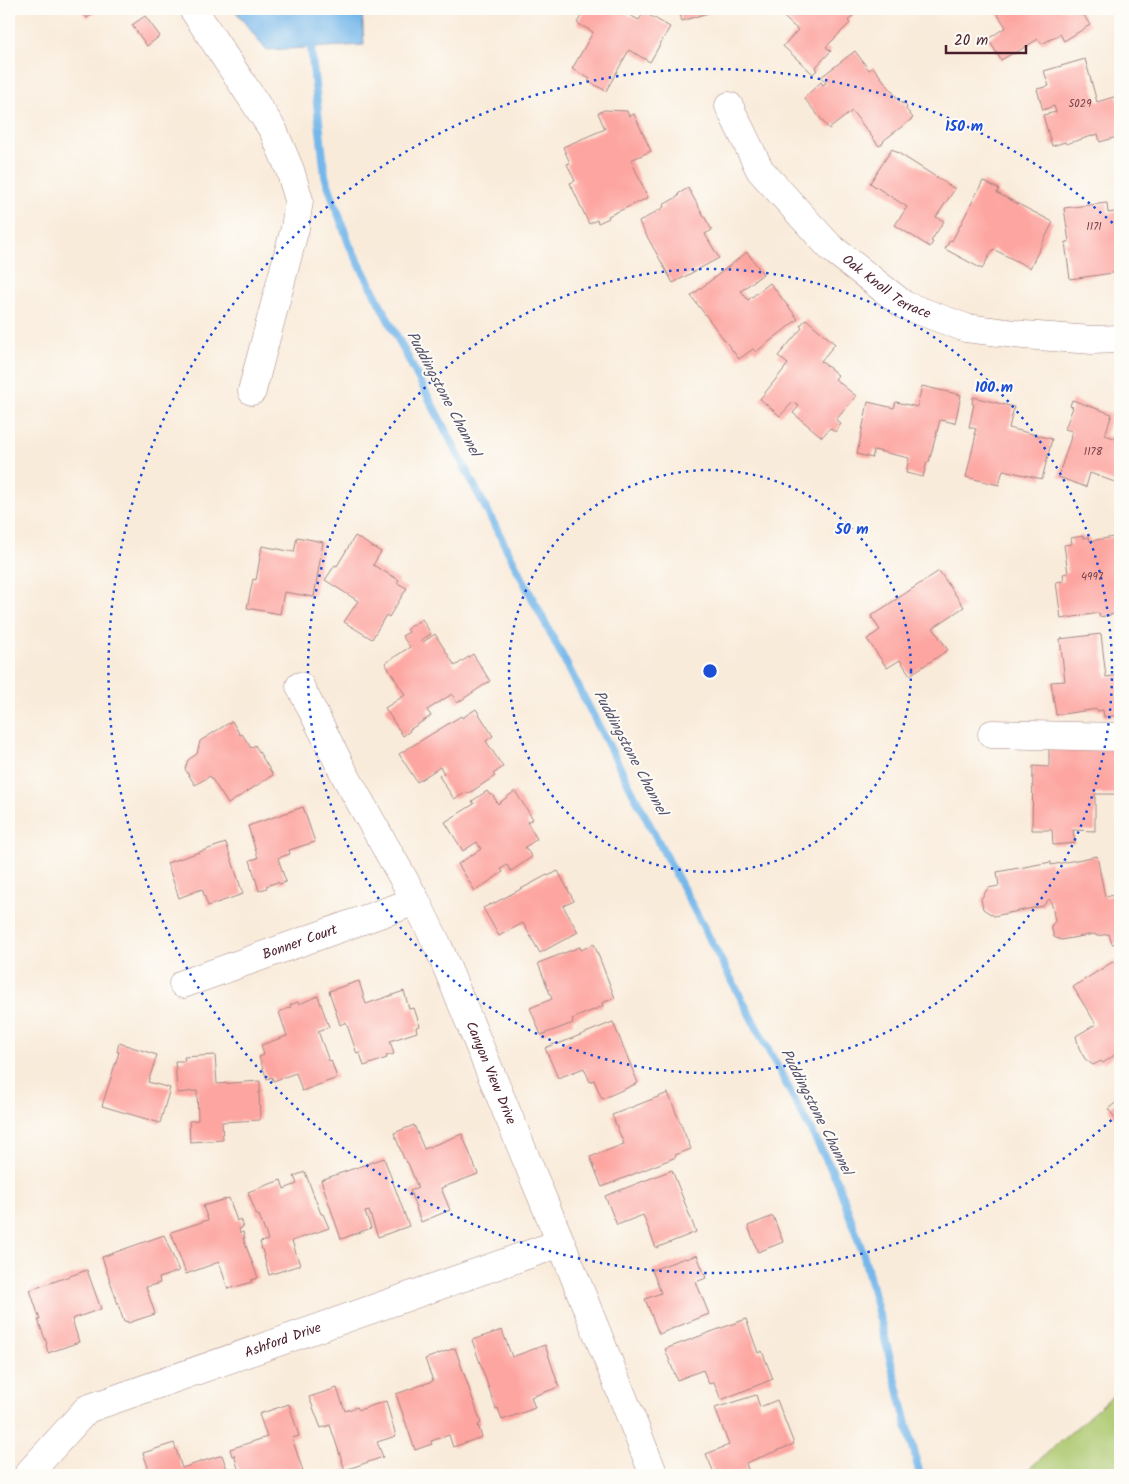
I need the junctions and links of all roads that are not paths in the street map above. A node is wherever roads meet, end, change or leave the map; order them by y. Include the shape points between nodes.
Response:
1 (193, 9) edge
2 (729, 106) dead end
3 (1120, 339) edge
4 (252, 391) dead end
5 (300, 686) dead end
6 (992, 734) dead end
7 (1120, 737) edge
8 (416, 901) junction
9 (183, 984) dead end
10 (561, 1243) junction
11 (29, 1474) edge
12 (654, 1475) edge

1 - 4 street via 273,130 299,200 295,228
2 - 3 street, Oak Knoll Terrace via 760,170 830,248 904,304 966,328 1033,336
5 - 8 street, Canyon View Drive via 346,777
6 - 7 street
8 - 9 street, Bonner Court
8 - 10 street, Canyon View Drive via 438,946
10 - 11 street, Ashford Drive via 87,1410
10 - 12 street, Canyon View Drive

